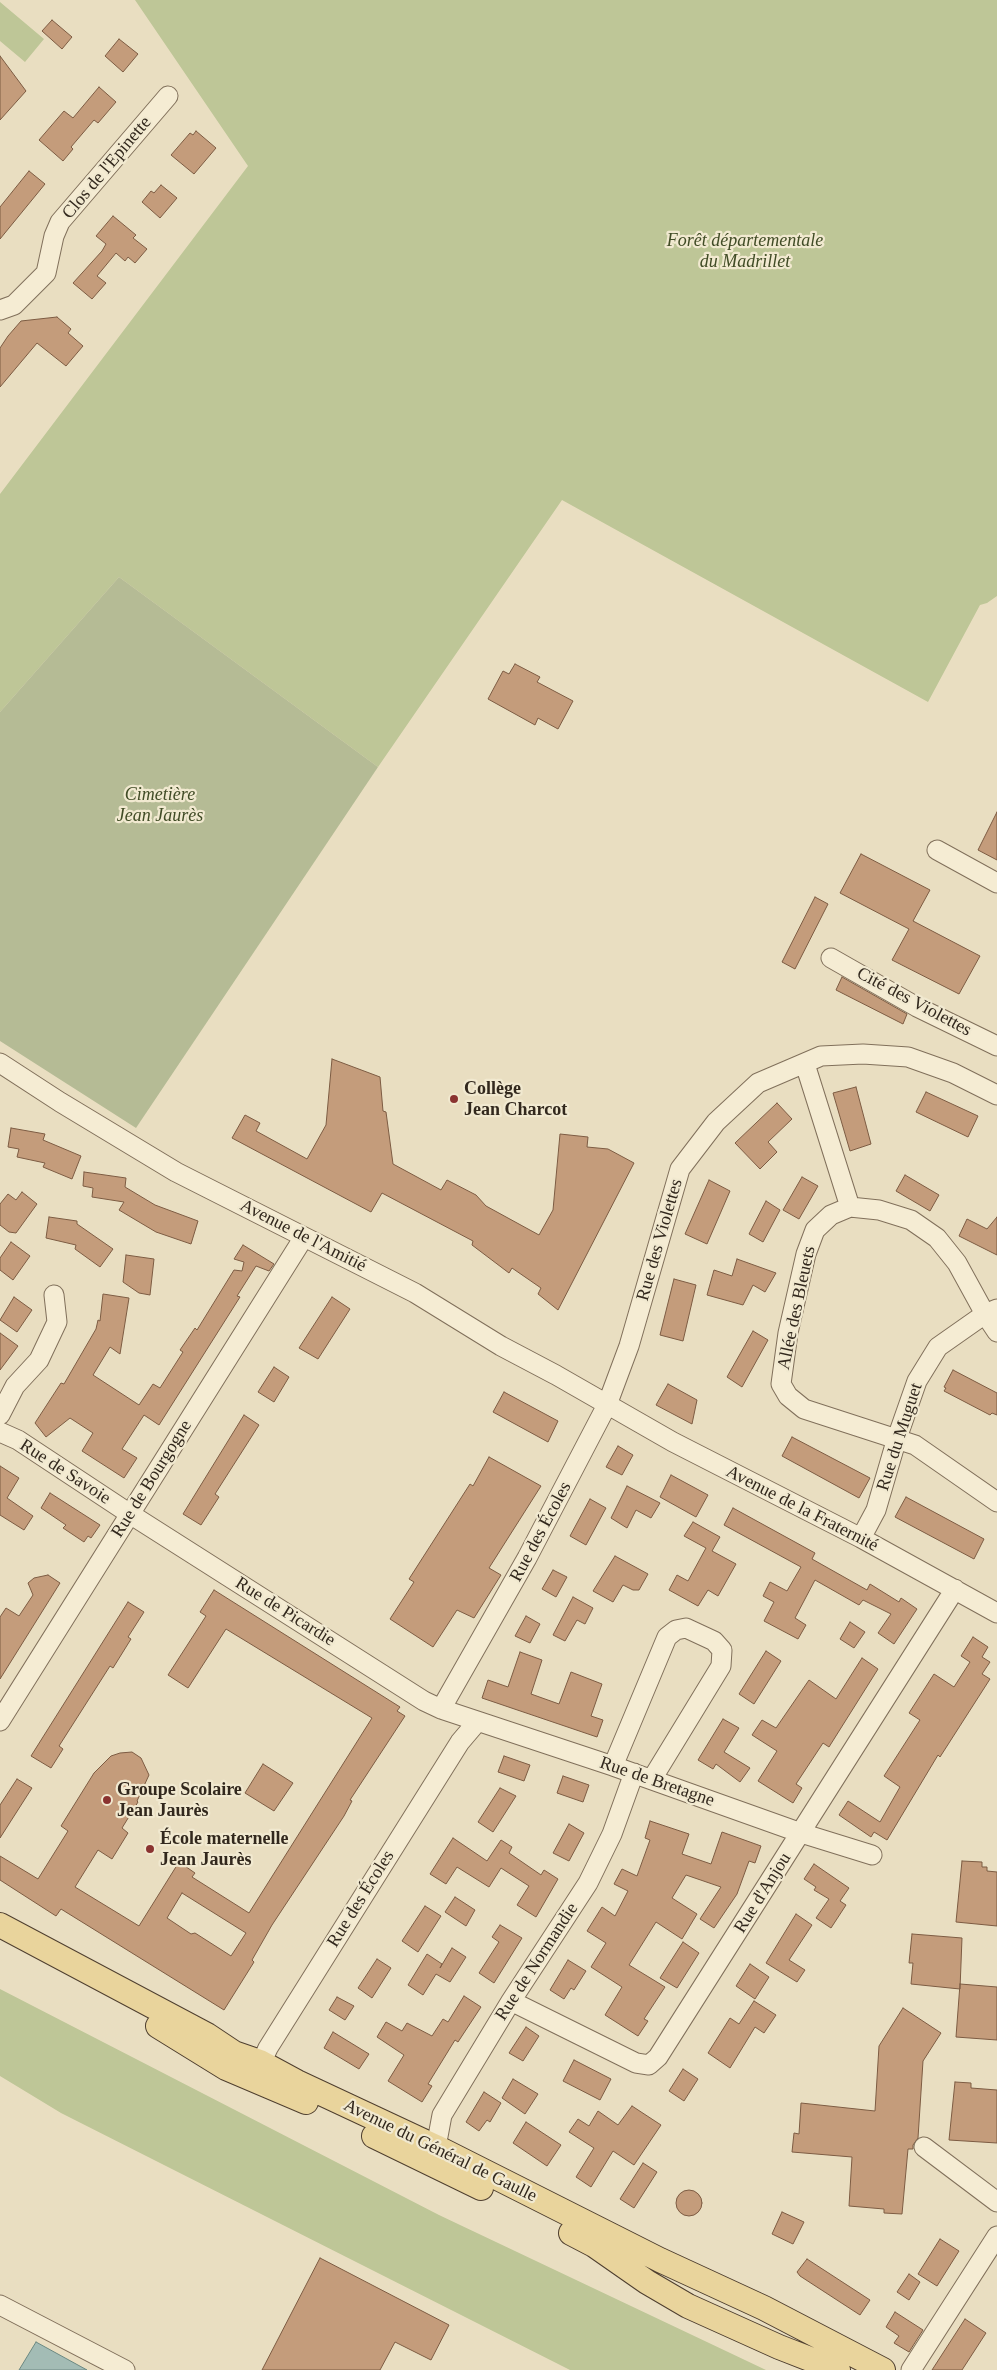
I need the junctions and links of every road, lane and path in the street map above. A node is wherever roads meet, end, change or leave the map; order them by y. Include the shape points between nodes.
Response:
1 (168, 96) dead end
2 (0, 310) edge
3 (937, 850) dead end
4 (997, 883) edge
5 (832, 958) dead end
6 (997, 1046) edge
7 (0, 1063) edge
8 (806, 1064) junction
9 (997, 1095) edge
10 (850, 1207) junction
11 (304, 1237) junction
12 (54, 1295) dead end
13 (991, 1311) edge
14 (997, 1332) edge
15 (608, 1405) junction
16 (0, 1416) edge
17 (0, 1432) edge
18 (897, 1438) junction
19 (997, 1502) edge
20 (130, 1514) junction
21 (861, 1538) junction
22 (955, 1589) junction
23 (997, 1613) edge
24 (441, 1710) junction
25 (0, 1721) edge
26 (477, 1722) junction
27 (613, 1766) junction
28 (634, 1773) junction
29 (652, 1779) junction
30 (801, 1833) junction
31 (872, 1855) dead end
32 (0, 1925) edge
33 (0, 1942) edge
34 (511, 2001) junction
35 (257, 2072) junction
36 (436, 2147) junction
37 (924, 2147) dead end
38 (997, 2202) edge
39 (997, 2236) edge
40 (0, 2305) edge
41 (125, 2370) edge
42 (838, 2370) edge
43 (884, 2370) edge
44 (911, 2370) edge

1 - 2 street, Clos de l'Epinette via 60,222 46,273 14,305
3 - 4 street
5 - 6 street, Cité des Violettes via 917,1007
7 - 11 street, Avenue de l'Amitié via 176,1172
8 - 9 street, Rue des Violettes via 821,1056 908,1057 953,1073
8 - 10 street
8 - 15 street, Rue des Violettes via 758,1083 716,1122 680,1169 629,1346
10 - 13 street via 879,1210 911,1220 937,1238
10 - 18 street, Allée des Bleuets via 831,1215 815,1230 806,1254 788,1333 781,1384 788,1396 804,1409
11 - 15 street, Avenue de l'Amitié via 416,1293 501,1346
11 - 20 street, Rue de Bourgogne
12 - 16 street via 57,1322 39,1360 15,1386
13 - 14 street
13 - 18 street, Rue du Muguet via 938,1347 917,1381
15 - 21 street, Avenue de la Fraternité via 673,1442
15 - 24 street, Rue des Écoles via 528,1558
17 - 20 street, Rue de Savoie via 18,1440
18 - 19 street, Allée des Bleuets via 915,1445
18 - 21 street, Rue du Muguet via 876,1510
20 - 24 street, Rue de Picardie
20 - 25 street, Rue de Bourgogne
21 - 22 street, Avenue de la Fraternité
22 - 23 street, Avenue de la Fraternité
22 - 30 street, Rue d'Anjou
24 - 26 street, Rue de Bretagne
26 - 27 street, Rue de Bretagne
26 - 35 street, Rue des Écoles via 460,1742
27 - 28 street, Rue de Bretagne
27 - 29 street via 667,1637 686,1628 714,1641 722,1650 721,1666
28 - 29 street, Rue de Bretagne
28 - 34 street, Rue de Normandie via 612,1834 588,1883
29 - 30 street, Rue de Bretagne
30 - 31 street, Rue de Bretagne
30 - 34 street, Rue d'Anjou via 658,2056 649,2065 636,2063
32 - 35 main road, Avenue du Général de Gaulle via 207,2035
33 - 35 main road, Avenue du Général de Gaulle via 163,2029 226,2068
34 - 36 street, Rue de Normandie via 442,2115
35 - 36 main road, Avenue du Général de Gaulle via 297,2082
35 - 42 main road, Avenue du Général de Gaulle via 310,2104 594,2244 647,2282 688,2306
36 - 43 main road, Avenue du Général de Gaulle
37 - 38 street
39 - 44 street
40 - 41 street

